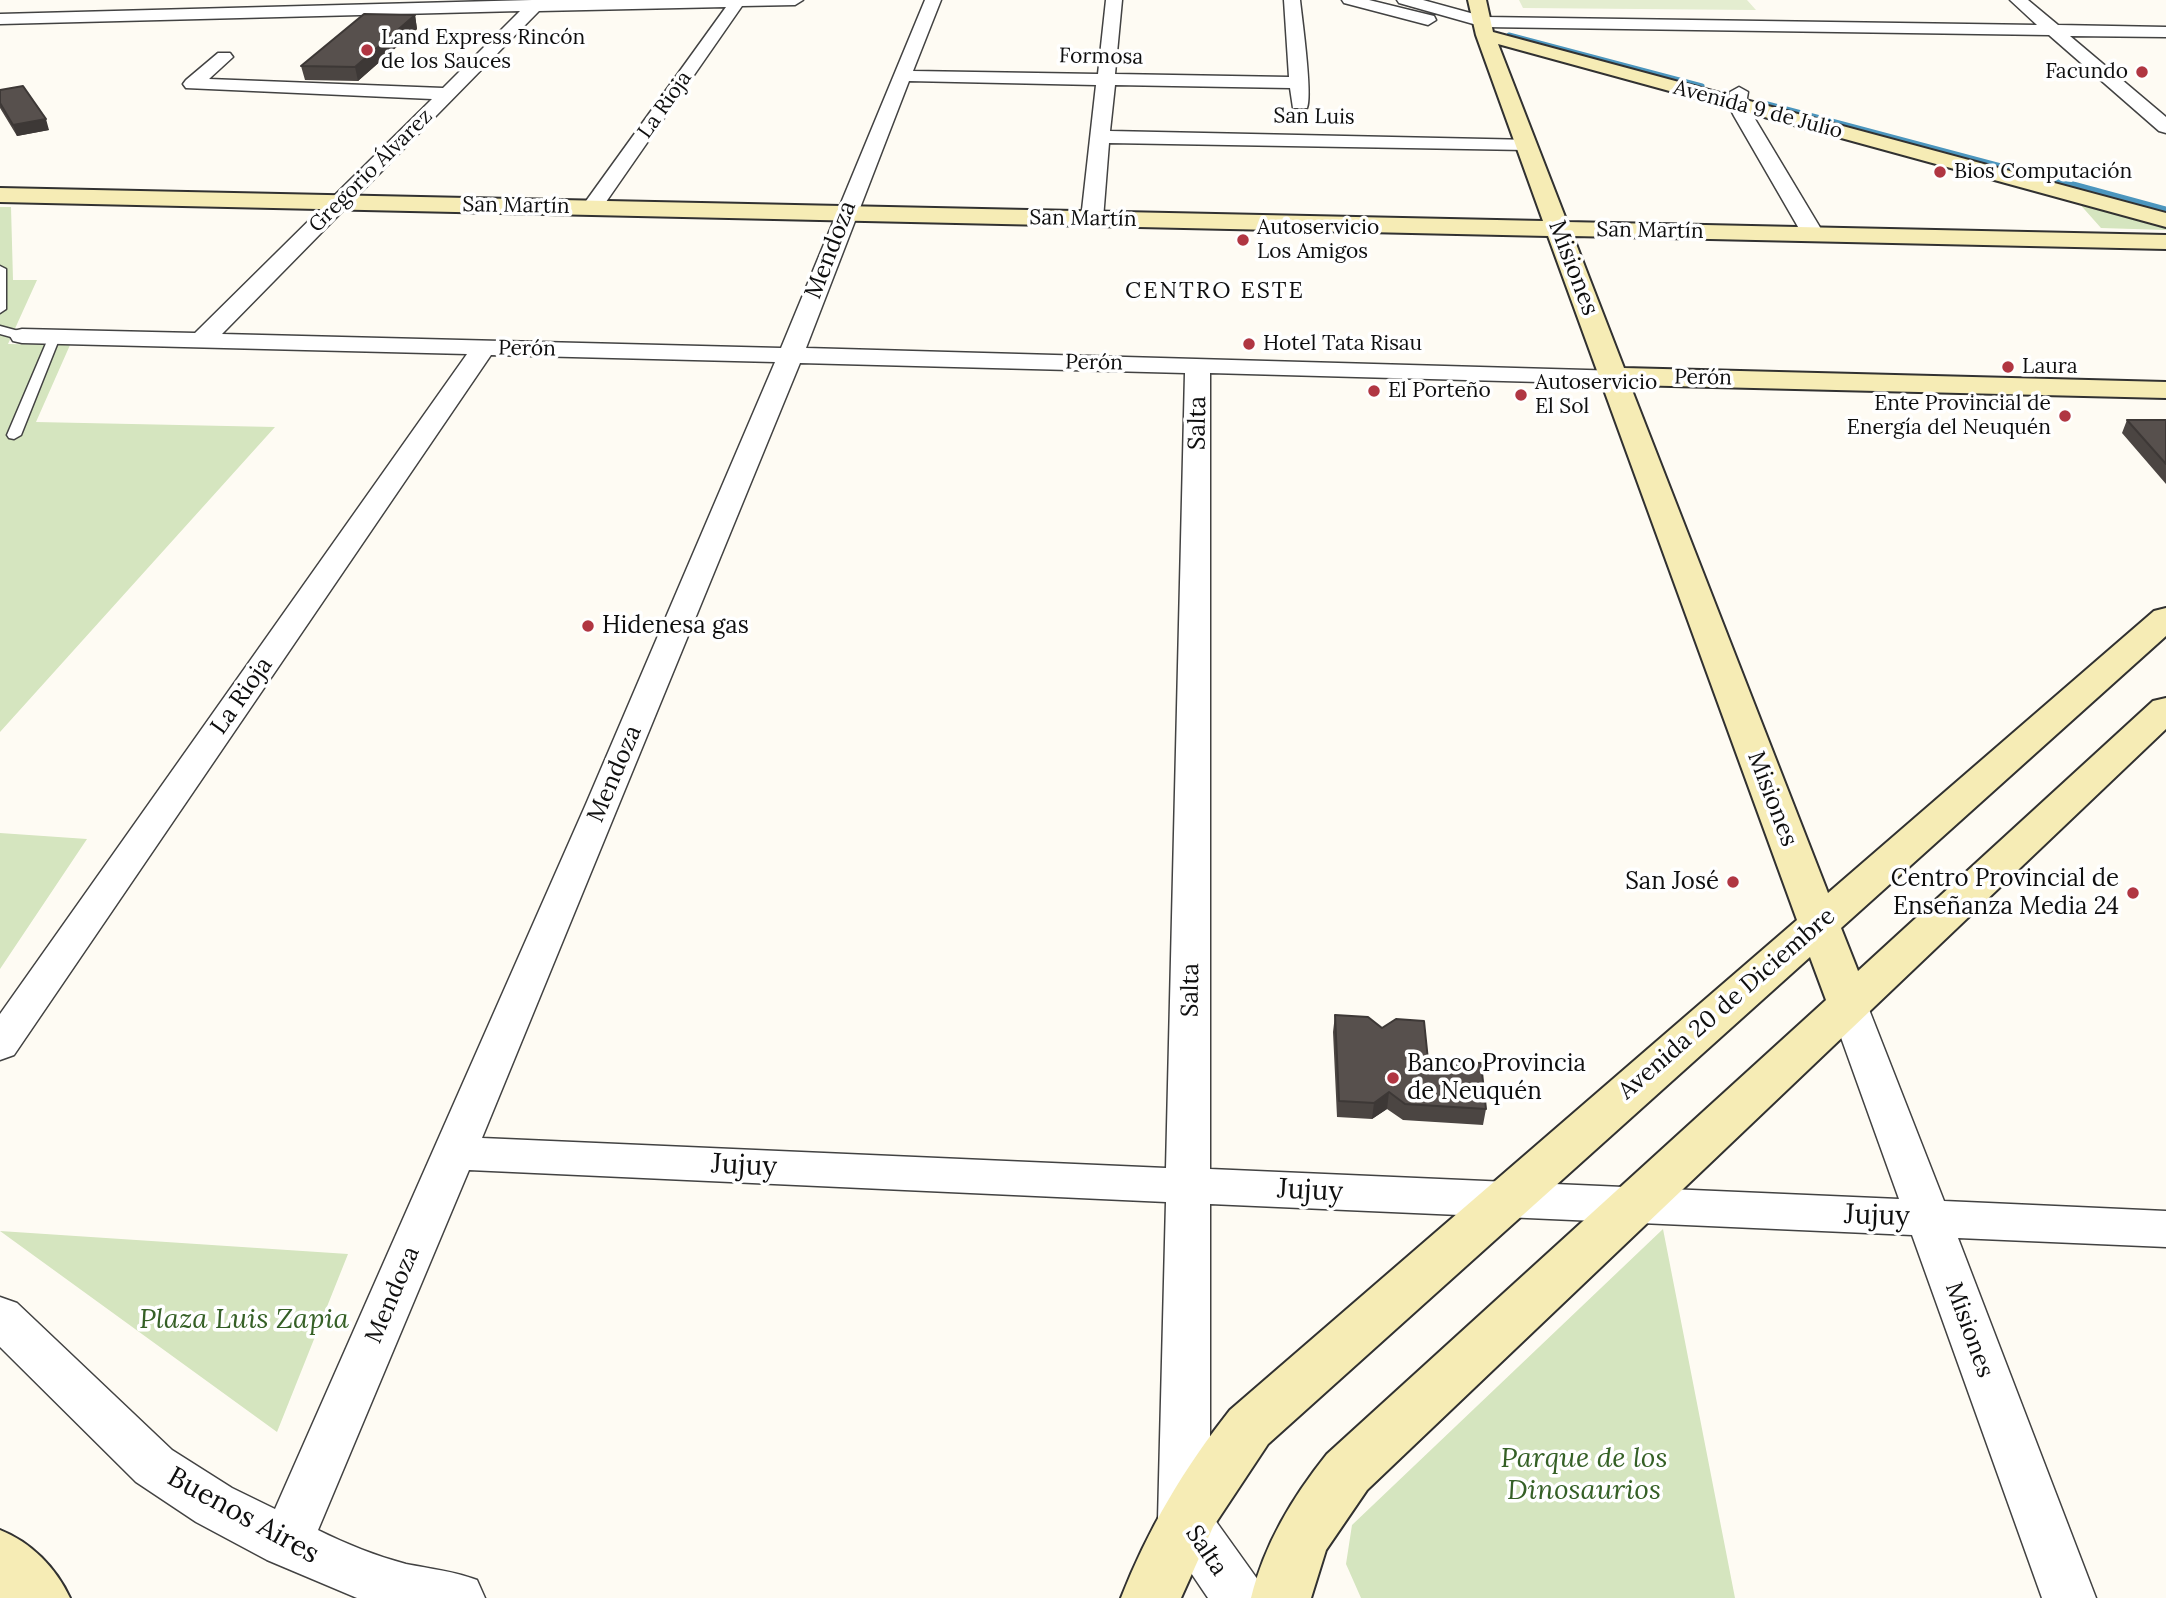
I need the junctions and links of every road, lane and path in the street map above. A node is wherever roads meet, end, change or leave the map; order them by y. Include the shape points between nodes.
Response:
1 (222, 0) edge
2 (795, 0) edge
3 (933, 0) edge
4 (1114, 0) edge
5 (1292, 0) edge
6 (1350, 0) edge
7 (1405, 0) edge
8 (2018, 0) edge
9 (737, 2) junction
10 (538, 4) edge
11 (103, 17) junction
12 (0, 19) edge
13 (1482, 19) edge
14 (2053, 30) junction
15 (2166, 32) edge
16 (224, 57) dead end
17 (902, 76) junction
18 (1106, 79) junction
19 (1299, 83) junction
20 (447, 94) junction
21 (1738, 98) junction
22 (1300, 104) dead end
23 (2166, 127) edge
24 (1101, 136) junction
25 (1526, 144) junction
26 (0, 195) edge
27 (339, 202) junction
28 (2166, 202) edge
29 (592, 208) junction
30 (845, 214) junction
31 (1093, 219) junction
32 (2166, 220) edge
33 (1558, 229) junction
34 (1813, 234) junction
35 (2166, 242) edge
36 (0, 269) edge
37 (0, 309) edge
38 (11, 333) edge
39 (54, 337) junction
40 (201, 341) junction
41 (484, 348) junction
42 (791, 356) junction
43 (1198, 366) junction
44 (1613, 376) junction
45 (2166, 390) edge
46 (14, 435) dead end
47 (2166, 618) edge
48 (2166, 709) edge
49 (1819, 923) junction
50 (1849, 1004) junction
51 (0, 1045) edge
52 (454, 1153) junction
53 (1189, 1185) junction
54 (1506, 1199) junction
55 (1634, 1205) junction
56 (1928, 1218) junction
57 (2166, 1228) edge
58 (0, 1317) edge
59 (1184, 1519) junction
60 (286, 1543) junction
61 (0, 1557) edge
62 (40, 1598) edge
63 (458, 1598) edge
64 (1151, 1598) edge
65 (1238, 1598) edge
66 (1281, 1598) edge
67 (2068, 1598) edge

1 - 11 street via 172,1
2 - 9 street
3 - 17 street, Mendoza
4 - 18 street
5 - 19 street
6 - 13 street, Avenida 9 de Julio
7 - 13 street, Avenida 9 de Julio
8 - 14 street
9 - 10 street
9 - 29 street, La Rioja
10 - 11 street
10 - 20 street, Gregorio Álvarez
11 - 12 street
13 - 14 street
13 - 21 street, Avenida 9 de Julio
13 - 25 street, Misiones
14 - 15 street
14 - 23 street
16 - 20 street via 192,84
17 - 18 street, Formosa
17 - 30 street, Mendoza
18 - 19 street, Formosa
18 - 24 street
19 - 22 street
20 - 27 street, Gregorio Álvarez
21 - 28 street, Avenida 9 de Julio
21 - 32 street, Avenida 9 de Julio
21 - 34 street
24 - 25 street, San Luis
24 - 31 street
25 - 33 street, Misiones
26 - 27 street, San Martín
27 - 29 street, San Martín
27 - 40 street, Gregorio Álvarez
29 - 30 street, San Martín
30 - 31 street, San Martín
30 - 42 street, Mendoza
31 - 33 street, San Martín
33 - 34 street, San Martín
33 - 44 street, Misiones
34 - 35 street, San Martín
36 - 37 lane
38 - 39 street, Perón
39 - 40 street, Perón
39 - 46 lane
40 - 41 street, Perón
41 - 42 street, Perón
41 - 51 street, La Rioja
42 - 43 street, Perón
42 - 52 street, Mendoza
43 - 44 street, Perón
43 - 53 street, Salta
44 - 45 street, Perón
44 - 49 street, Misiones
47 - 49 street, Avenida 20 de Diciembre
48 - 50 street
49 - 50 street, Misiones
49 - 54 street, Avenida 20 de Diciembre
50 - 55 street
50 - 56 street, Misiones
52 - 53 street, Jujuy
52 - 60 street, Mendoza
53 - 54 street, Jujuy
53 - 59 street, Salta
54 - 55 street, Jujuy
54 - 59 street, Avenida 20 de Diciembre via 1249,1427
55 - 56 street, Jujuy
55 - 66 street via 1347,1472 1313,1513 1289,1562
56 - 57 street, Jujuy
56 - 67 street, Misiones
58 - 60 street, Buenos Aires via 154,1466
59 - 64 street, Avenida 20 de Diciembre
59 - 65 street, Salta
60 - 63 street, Buenos Aires via 336,1566 406,1589
61 - 62 street

